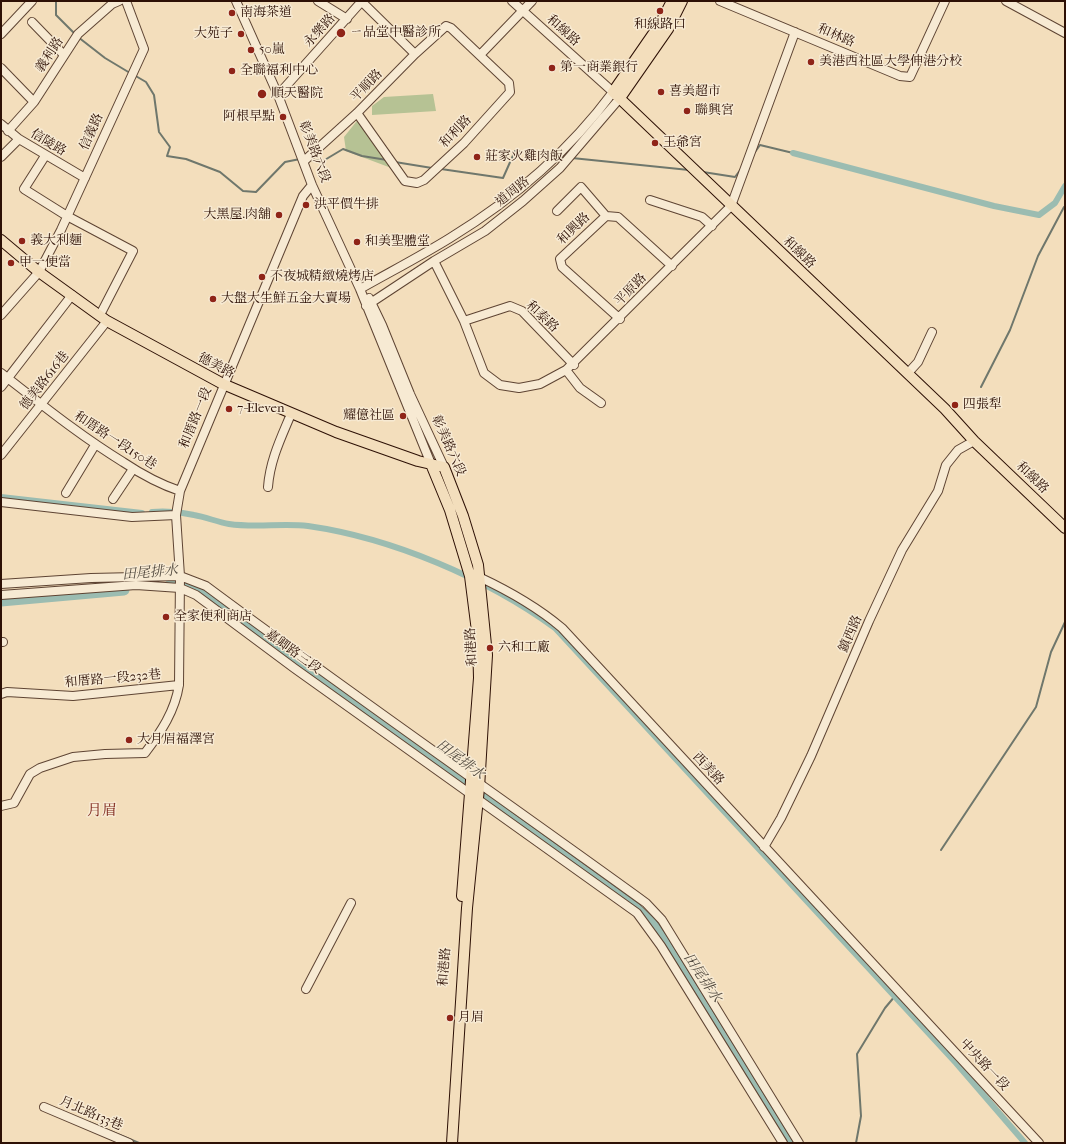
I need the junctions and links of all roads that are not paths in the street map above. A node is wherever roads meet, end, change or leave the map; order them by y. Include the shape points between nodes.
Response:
1 (32, 1) edge
2 (119, 1) edge
3 (126, 1) edge
4 (236, 1) edge
5 (318, 1) edge
6 (362, 1) edge
7 (512, 1) edge
8 (532, 1) edge
9 (672, 1) edge
10 (682, 1) edge
11 (720, 1) edge
12 (945, 1) edge
13 (1006, 1) edge
14 (522, 11) junction
15 (347, 19) junction
16 (32, 22) dead end
17 (446, 26) joint
18 (795, 32) junction
19 (1, 34) edge
20 (1065, 34) edge
21 (415, 54) junction
22 (64, 55) junction
23 (480, 55) junction
24 (1, 68) edge
25 (278, 95) junction
26 (616, 95) junction
27 (34, 102) junction
28 (357, 113) junction
29 (1, 124) edge
30 (8, 131) junction
31 (19, 140) junction
32 (45, 156) junction
33 (1, 157) edge
34 (304, 161) junction
35 (85, 178) junction
36 (312, 186) junction
37 (650, 200) dead end
38 (731, 206) junction
39 (557, 211) dead end
40 (67, 216) junction
41 (606, 216) junction
42 (712, 226) junction
43 (1, 240) edge
44 (434, 261) junction
45 (672, 266) junction
46 (39, 272) junction
47 (360, 289) junction
48 (72, 296) junction
49 (369, 304) junction
50 (1, 316) edge
51 (104, 318) junction
52 (620, 319) junction
53 (464, 321) junction
54 (932, 332) dead end
55 (574, 365) junction
56 (566, 370) junction
57 (1, 373) edge
58 (908, 374) junction
59 (8, 378) junction
60 (223, 384) junction
61 (1, 387) edge
62 (601, 403) dead end
63 (41, 406) junction
64 (291, 414) junction
65 (974, 441) junction
66 (95, 445) junction
67 (1, 455) edge
68 (431, 464) junction
69 (444, 466) junction
70 (134, 469) junction
71 (268, 487) dead end
72 (180, 491) junction
73 (66, 493) dead end
74 (113, 499) dead end
75 (1, 502) edge
76 (176, 515) junction
77 (458, 517) junction
78 (1065, 528) edge
79 (474, 580) junction
80 (180, 581) junction
81 (1, 584) edge
82 (1, 594) edge
83 (179, 685) junction
84 (1, 694) edge
85 (475, 790) junction
86 (1, 806) edge
87 (764, 847) junction
88 (351, 903) dead end
89 (646, 903) junction
90 (636, 913) junction
91 (306, 989) dead end
92 (910, 1003) joint
93 (44, 1107) dead end
94 (129, 1143) edge
95 (446, 1143) edge
96 (452, 1143) edge
97 (782, 1143) edge
98 (799, 1143) edge
99 (1039, 1143) edge

1 - 19 street
2 - 22 street, 義利路 via 112,4 78,34
3 - 35 street, 信義路 via 144,49
4 - 25 street, 彰美路六段
5 - 15 street
6 - 15 street, 永樂路
6 - 21 street
7 - 14 street, 和線路
8 - 14 street
9 - 26 main road, 道周路
10 - 26 main road, 道周路 via 668,29
11 - 18 street, 和林路
12 - 18 street, 和林路 via 910,77 900,76
13 - 20 street
14 - 23 street
14 - 26 street, 和線路
15 - 25 street, 永樂路
16 - 22 street
17 - 21 street, 平順路
17 - 23 street, 和利路
18 - 38 street, 平原路
21 - 28 street, 平順路
22 - 27 street, 義利路
23 - 28 street, 和利路 via 509,83 510,92 464,143 418,183 405,181
24 - 27 street
25 - 34 street, 彰美路六段
26 - 38 main road, 和線路
26 - 44 street, 道周路 via 560,168 485,230
26 - 47 street, 道周路 via 554,158 511,196 451,237
27 - 30 street, 義利路
28 - 34 street, 平順路
29 - 30 street, 信陵路
30 - 31 street, 信陵路
31 - 32 street, 信陵路
31 - 33 street
32 - 35 street, 信陵路
32 - 40 street via 24,189
34 - 36 street, 彰美路六段
35 - 40 street, 信義路
36 - 47 street, 彰美路六段
36 - 60 street, 和厝路一段 via 303,196
37 - 42 street via 702,217
38 - 42 street, 平原路
38 - 58 main road, 和線路
39 - 41 street via 581,187
40 - 46 street, 信義路
40 - 51 street, 德美路616巷 via 133,251
41 - 45 street, 和興路 via 618,217
41 - 52 street, 和興路 via 560,259 562,267
42 - 45 street, 平原路
43 - 46 main road, 德美路
44 - 49 street, 道周路
44 - 53 street, 平原路
45 - 52 street, 平原路
46 - 48 main road, 德美路
46 - 50 street, 信義路
47 - 49 street, 彰美路六段
48 - 51 main road, 德美路
48 - 59 street
49 - 68 street, 彰美路六段
49 - 69 street, 彰美路六段
51 - 60 main road, 德美路
51 - 63 street, 德美路616巷
52 - 55 street, 平原路
53 - 55 street, 和泰路 via 510,306 522,311
53 - 56 street, 平原路 via 484,373 500,386 519,388 540,384
54 - 58 street via 918,362
55 - 56 street, 平原路
56 - 62 street via 580,388
57 - 59 street, 和厝路一段150巷
58 - 65 main road, 和線路
59 - 61 street
59 - 63 street, 和厝路一段150巷
60 - 64 main road, 德美路
60 - 72 street, 和厝路一段
63 - 66 street, 和厝路一段150巷
63 - 67 street, 德美路616巷
64 - 68 main road, 德美路
64 - 71 street via 272,457
65 - 78 main road, 和線路
65 - 87 street, 鎮西路 via 958,450 946,465 938,490 902,550 811,756
66 - 70 street, 和厝路一段150巷
66 - 73 street
68 - 69 main road, 德美路
68 - 77 main road, 彰美路六段
69 - 77 main road, 彰美路六段
70 - 72 street, 和厝路一段150巷 via 161,485
70 - 74 street
72 - 76 street, 和厝路一段
75 - 76 street via 132,517
76 - 80 street, 和厝路一段
77 - 79 main road, 彰美路六段 via 478,565
79 - 85 main road, 和港路 via 479,678
79 - 87 street, 西美路 via 524,600 562,628
80 - 81 street, 嘉卿路三段 via 91,578
80 - 82 street, 嘉卿路三段
80 - 83 street, 和厝路一段
80 - 85 street, 嘉卿路三段 via 196,595
80 - 85 street, 嘉卿路三段 via 206,586
83 - 84 street, 和厝路一段232巷 via 73,696 7,692
83 - 86 street, 和厝路一段 via 177,698 169,716 145,753 73,757 40,768 30,774 14,803
85 - 89 street via 523,814
85 - 90 street
85 - 95 main road, 和港路
85 - 96 main road, 和港路
87 - 92 street, 西美路
88 - 91 street
89 - 90 street
89 - 98 street via 662,920
90 - 97 street via 661,946
92 - 99 street, 中央路一段
93 - 94 street, 月北路133巷

